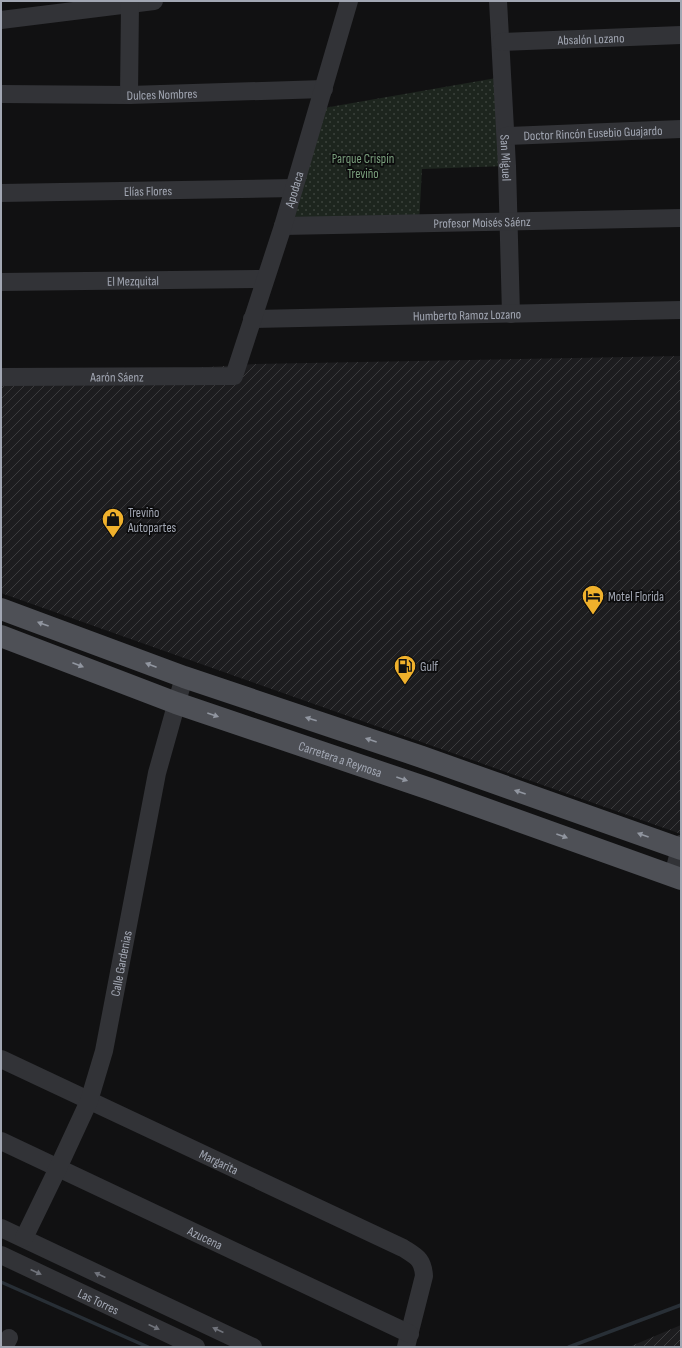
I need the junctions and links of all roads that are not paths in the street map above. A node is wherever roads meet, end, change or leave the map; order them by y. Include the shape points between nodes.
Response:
1 (154, 1) edge
2 (349, 1) edge
3 (498, 1) edge
4 (130, 4) junction
5 (1, 20) edge
6 (681, 35) edge
7 (501, 42) junction
8 (324, 89) junction
9 (1, 94) edge
10 (129, 95) junction
11 (681, 128) edge
12 (506, 136) junction
13 (294, 188) junction
14 (1, 193) edge
15 (681, 218) edge
16 (509, 222) junction
17 (283, 226) junction
18 (264, 279) junction
19 (1, 282) edge
20 (681, 310) edge
21 (511, 314) junction
22 (252, 319) junction
23 (234, 376) joint
24 (1, 377) edge
25 (1, 609) edge
26 (1, 636) edge
27 (184, 677) junction
28 (176, 703) junction
29 (681, 847) edge
30 (677, 877) edge
31 (1, 1059) edge
32 (89, 1102) junction
33 (1, 1141) edge
34 (58, 1168) junction
35 (1, 1228) edge
36 (24, 1238) junction
37 (1, 1256) edge
38 (424, 1276) joint
39 (408, 1340) edge
40 (196, 1347) edge
41 (253, 1347) edge

1 - 4 street
2 - 8 street, Apodaca
3 - 7 street, San Miguel
4 - 5 street
4 - 10 street
6 - 7 street, Absalón Lozano
7 - 12 street, San Miguel
8 - 10 street, Dulces Nombres
8 - 13 street, Apodaca
9 - 10 street, Dulces Nombres
11 - 12 street, Doctor Rincón Eusebio Guajardo
12 - 16 street, San Miguel
13 - 14 street, Elías Flores
13 - 17 street, Apodaca
15 - 16 street, Profesor Moisés Sáénz
16 - 17 street, Profesor Moisés Sáénz
16 - 21 street, San Miguel
17 - 18 street, Apodaca
18 - 19 street, El Mezquital
18 - 22 street, Apodaca
20 - 21 street, Humberto Ramoz Lozano
21 - 22 street, Humberto Ramoz Lozano
22 - 23 street, Apodaca
23 - 24 street, Aarón Sáenz
27 -> 25 main road
26 -> 28 main road, Carretera a Reynosa
27 - 28 street, Calle Gardenias
29 -> 27 main road
28 -> 30 main road, Carretera a Reynosa via 430,789
28 - 32 street, Calle Gardenias via 157,773 104,1051
29 - 30 street
31 - 32 street, Margarita
32 - 34 street, Calle Gardenias
32 - 38 street, Margarita via 403,1248 420,1259
33 - 34 street, Azucena
34 - 36 street, Calle Gardenias
34 - 39 street, Azucena
35 - 36 street
41 -> 36 street
37 -> 40 street, Las Torres
38 - 39 street, Azucena

